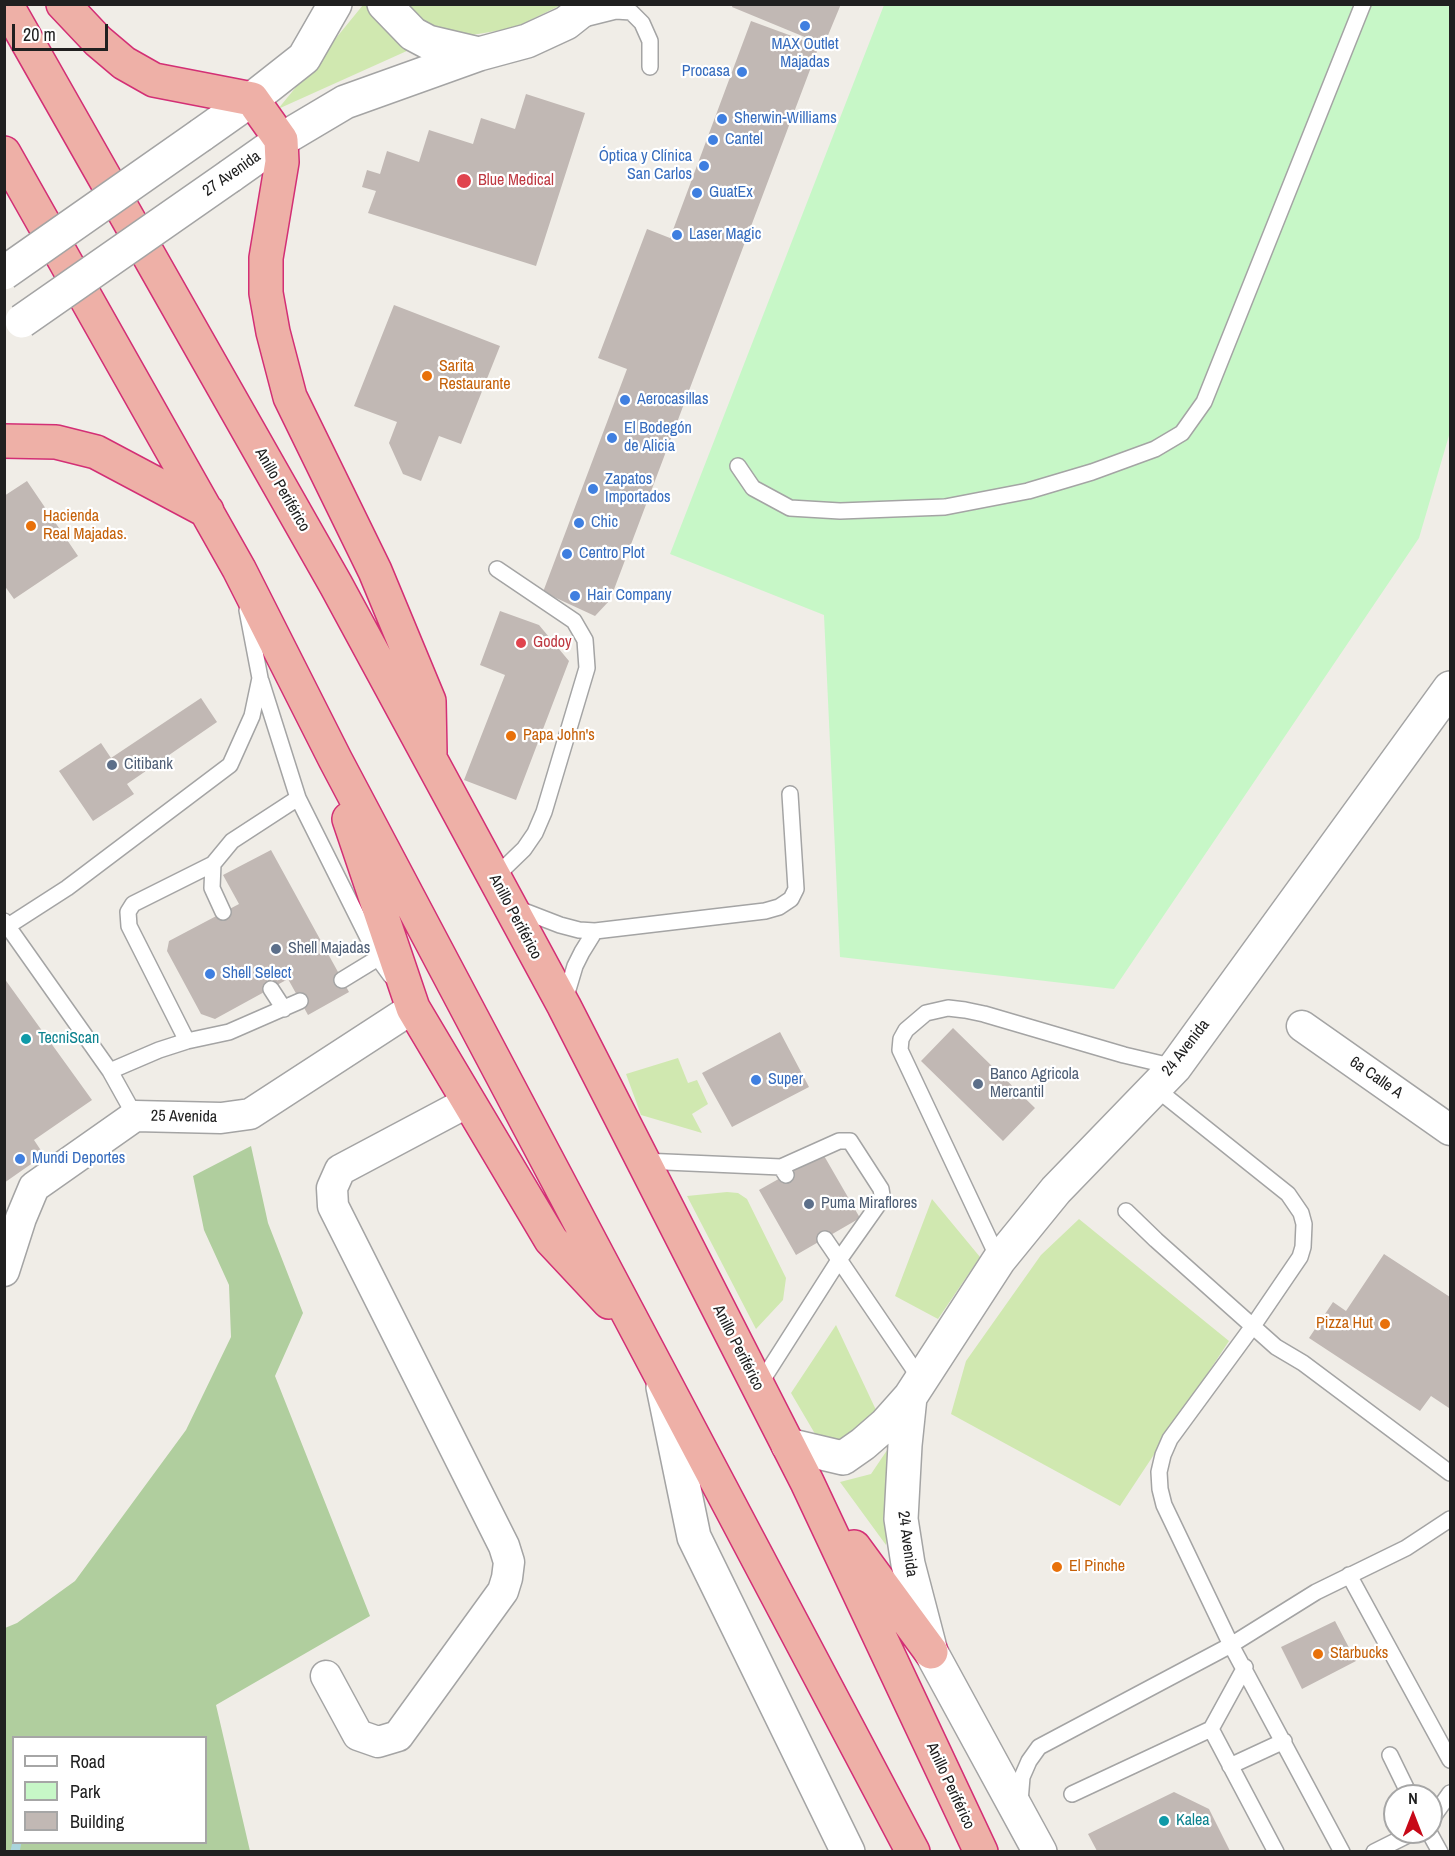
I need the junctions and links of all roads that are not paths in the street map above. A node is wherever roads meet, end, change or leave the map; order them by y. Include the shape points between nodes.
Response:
1 (6, 4) edge
2 (63, 4) edge
3 (384, 4) edge
4 (1363, 4) edge
5 (331, 8) edge
6 (578, 14) edge
7 (479, 54) junction
8 (650, 67) dead end
9 (252, 99) junction
10 (280, 140) junction
11 (4, 153) edge
12 (4, 273) edge
13 (13, 327) edge
14 (4, 441) edge
15 (738, 466) dead end
16 (207, 510) junction
17 (239, 569) junction
18 (497, 569) dead end
19 (260, 678) junction
20 (1450, 688) edge
21 (430, 757) junction
22 (346, 778) junction
23 (790, 794) dead end
24 (298, 798) junction
25 (213, 864) junction
26 (494, 878) junction
27 (510, 906) junction
28 (223, 912) dead end
29 (6, 923) edge
30 (595, 932) junction
31 (378, 958) junction
32 (342, 980) dead end
33 (271, 989) dead end
34 (300, 1001) dead end
35 (564, 1006) junction
36 (413, 1008) junction
37 (284, 1010) junction
38 (1302, 1026) dead end
39 (187, 1041) junction
40 (110, 1071) junction
41 (1164, 1077) junction
42 (468, 1102) junction
43 (135, 1116) junction
44 (1449, 1126) edge
45 (643, 1161) junction
46 (1126, 1211) dead end
47 (825, 1239) dead end
48 (839, 1260) junction
49 (999, 1260) junction
50 (4, 1271) edge
51 (1253, 1326) junction
52 (638, 1332) junction
53 (661, 1377) junction
54 (758, 1387) junction
55 (915, 1389) junction
56 (788, 1445) junction
57 (1450, 1473) edge
58 (807, 1482) junction
59 (1450, 1519) edge
60 (1349, 1575) junction
61 (1232, 1645) junction
62 (931, 1652) junction
63 (1245, 1667) junction
64 (326, 1676) dead end
65 (1211, 1729) junction
66 (1284, 1741) junction
67 (1390, 1755) dead end
68 (1450, 1760) edge
69 (1230, 1766) junction
70 (1404, 1784) edge
71 (1072, 1794) dead end
72 (1019, 1811) junction
73 (1389, 1844) edge
74 (848, 1851) edge
75 (912, 1851) edge
76 (981, 1851) edge
77 (1040, 1851) edge
78 (1276, 1851) edge
79 (1342, 1851) edge
80 (1374, 1851) edge

1 - 21 highway, Anillo Periférico
2 - 9 highway via 124,63 154,80
3 - 7 street via 413,34 428,42
4 - 15 lane via 1204,402 1182,432 1155,448 1092,472 1028,491 945,507 840,511 790,508 753,488
5 - 9 street via 304,58
6 - 7 street, 27 Avenida via 527,41
6 - 8 lane via 631,12 642,23 650,41
7 - 10 street, 27 Avenida via 345,102
9 - 10 highway
9 - 12 street, bridge
10 - 13 street, 27 Avenida, bridge
10 - 21 highway via 282,162 266,258 273,332 290,397 375,571 429,701
11 - 16 highway
14 - 16 highway via 56,442 96,452
16 - 17 highway
17 - 19 lane
17 - 22 highway
18 - 26 lane via 574,621 585,640 587,668 535,833 525,849
19 - 24 lane
19 - 29 lane via 252,716 230,765 67,888
20 - 41 street, 24 Avenida
21 - 26 highway, Anillo Periférico
22 - 36 highway via 349,819
22 - 52 highway
23 - 30 lane via 795,889 791,899 765,911
24 - 25 lane via 232,841
24 - 31 lane
25 - 28 lane via 212,888
25 - 39 lane via 133,904 128,912 129,926
26 - 27 highway, Anillo Periférico
27 - 30 lane via 560,925
27 - 35 highway, Anillo Periférico
29 - 40 lane
30 - 35 lane via 579,959
31 - 32 lane
31 - 36 lane
33 - 37 lane
34 - 37 lane
35 - 45 highway, Anillo Periférico
36 - 42 highway
36 - 43 street, 25 Avenida via 250,1114 221,1118
37 - 39 lane via 229,1032
38 - 44 street, 6a Calle A
39 - 40 lane
40 - 43 lane
41 - 49 street, 24 Avenida via 1056,1190
41 - 49 lane via 1124,1055 965,1010 948,1008 926,1013 906,1030 900,1050
41 - 51 lane via 1288,1194 1301,1213 1305,1235 1300,1257
42 - 52 highway via 550,1240
42 - 64 street via 340,1170 332,1188 333,1206 504,1546 509,1562 507,1578 503,1591 398,1736 378,1742 357,1735
43 - 50 street, 25 Avenida via 34,1187
45 - 48 lane via 784,1171 839,1141 850,1141 881,1189 880,1202
45 - 54 highway, Anillo Periférico
46 - 51 lane
47 - 48 lane
48 - 54 lane
48 - 55 lane
49 - 55 street, 24 Avenida
51 - 57 lane via 1276,1347
51 - 61 lane via 1170,1439 1159,1472 1164,1505
52 - 53 highway
53 - 74 street via 694,1537
53 - 75 highway
54 - 56 highway, Anillo Periférico
55 - 56 street, 24 Avenida via 885,1424 843,1458
55 - 62 street, 24 Avenida via 901,1519 908,1564
56 - 58 highway, Anillo Periférico
58 - 62 highway
58 - 76 highway, Anillo Periférico
59 - 60 lane via 1406,1548
60 - 61 lane
60 - 68 lane
61 - 63 lane
61 - 72 lane via 1039,1747 1022,1777
62 - 72 street
63 - 65 lane
63 - 66 lane
65 - 69 lane
65 - 71 lane
66 - 69 lane
66 - 79 lane
67 - 70 lane
69 - 78 lane
72 - 77 street
73 - 80 lane

